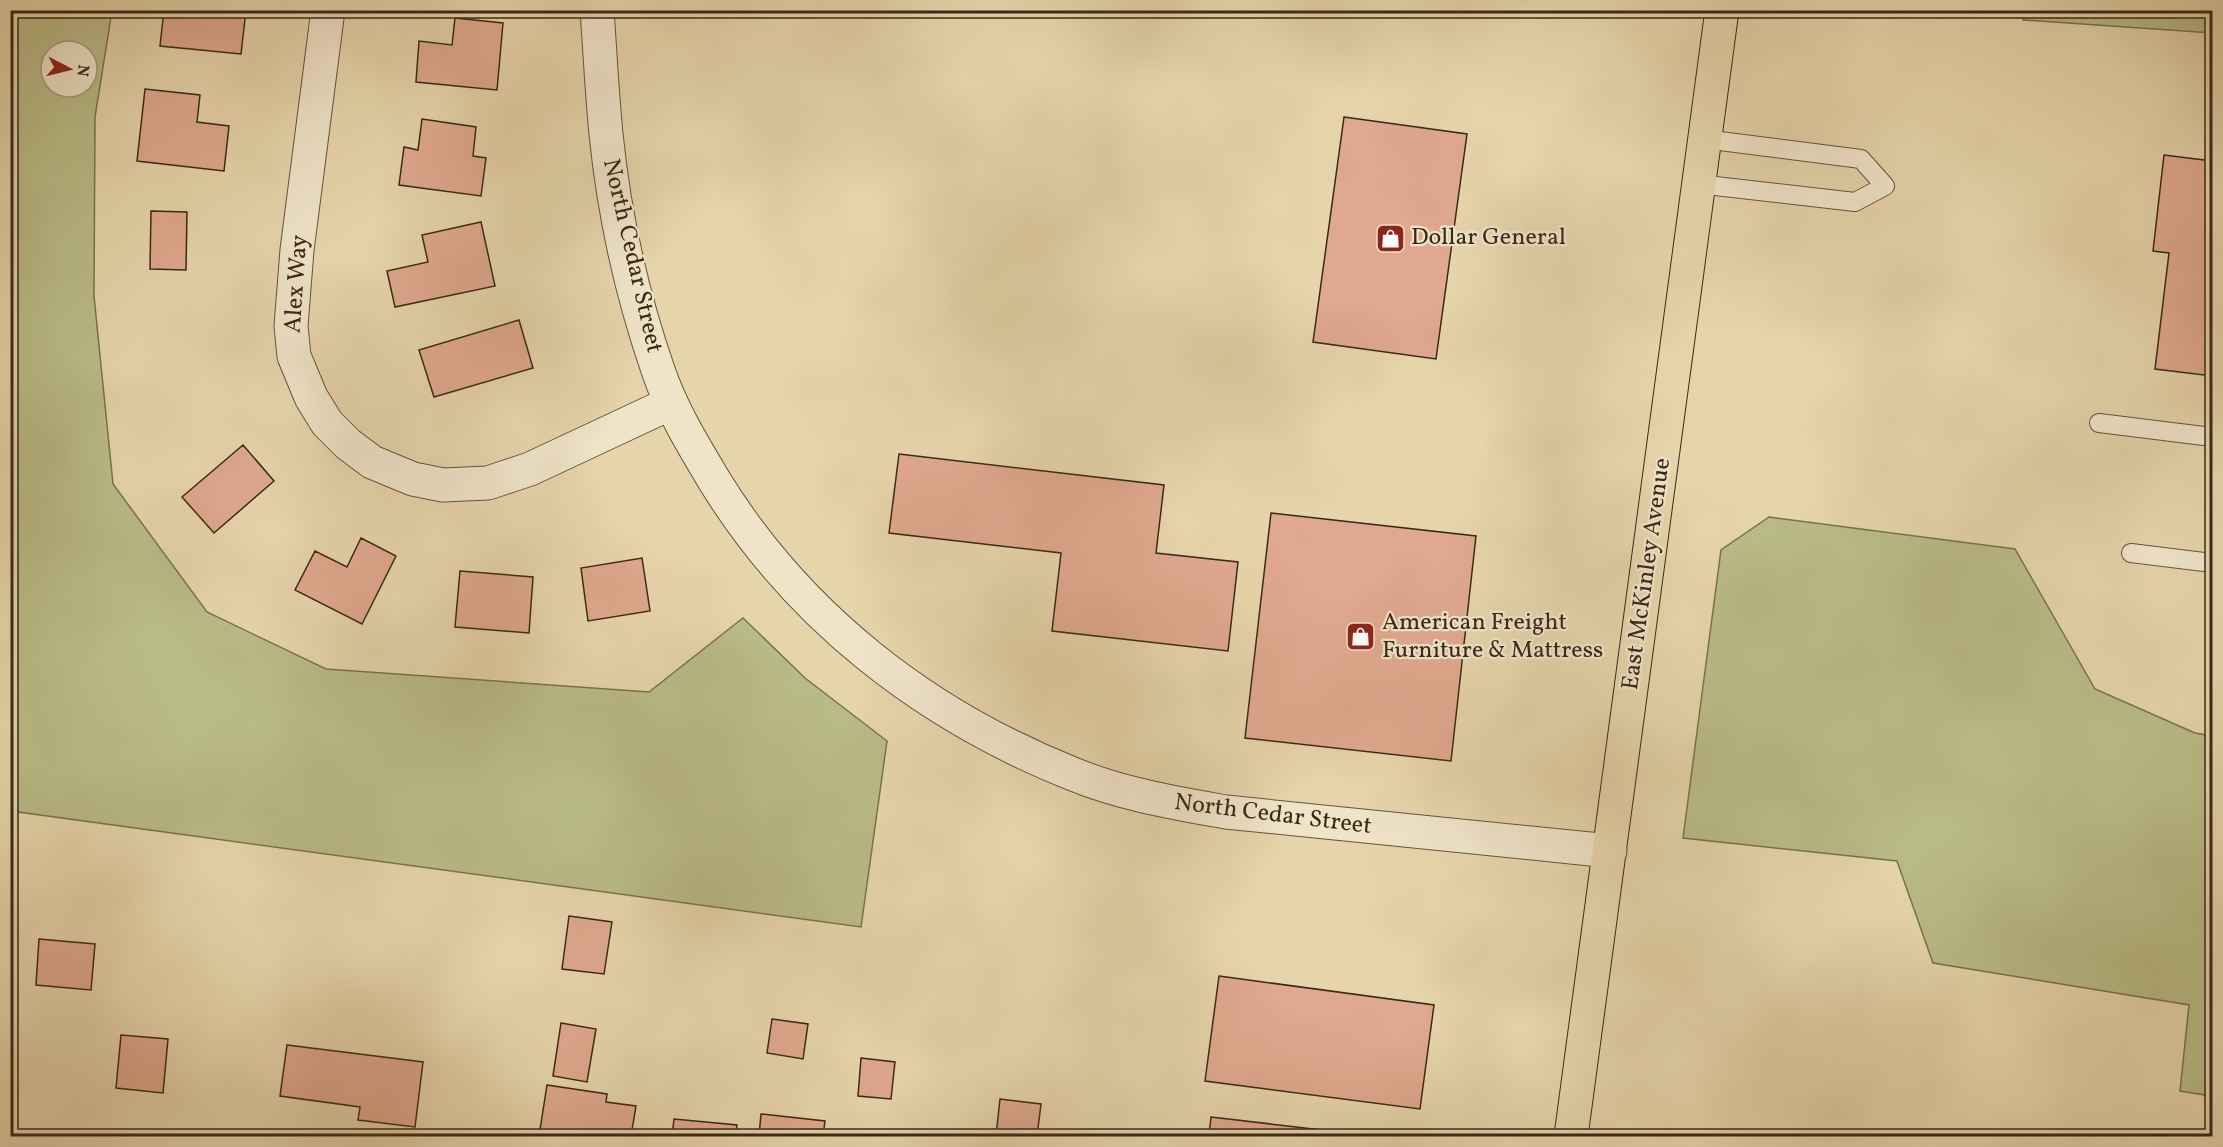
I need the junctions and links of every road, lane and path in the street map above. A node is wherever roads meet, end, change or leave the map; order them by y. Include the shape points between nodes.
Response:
1 (328, 10) edge
2 (597, 10) edge
3 (1722, 10) edge
4 (1704, 139) junction
5 (1698, 184) junction
6 (672, 403) junction
7 (2099, 423) dead end
8 (2212, 437) edge
9 (2131, 553) dead end
10 (2212, 563) edge
11 (1610, 851) junction
12 (1571, 1137) edge

1 - 6 street, Alex Way via 291,326 294,356 327,423 372,462 413,479 442,485 488,483 530,469
2 - 6 street, North Cedar Street via 606,136 618,216 658,372
3 - 4 main road, East McKinley Avenue
4 - 5 main road, East McKinley Avenue
4 - 5 lane via 1861,159 1885,186 1855,202
5 - 11 main road, East McKinley Avenue
6 - 11 street, North Cedar Street via 735,514 793,587 861,651 910,689 990,738 1075,776 1165,802 1226,812
7 - 8 lane
9 - 10 lane
11 - 12 main road, East McKinley Avenue

